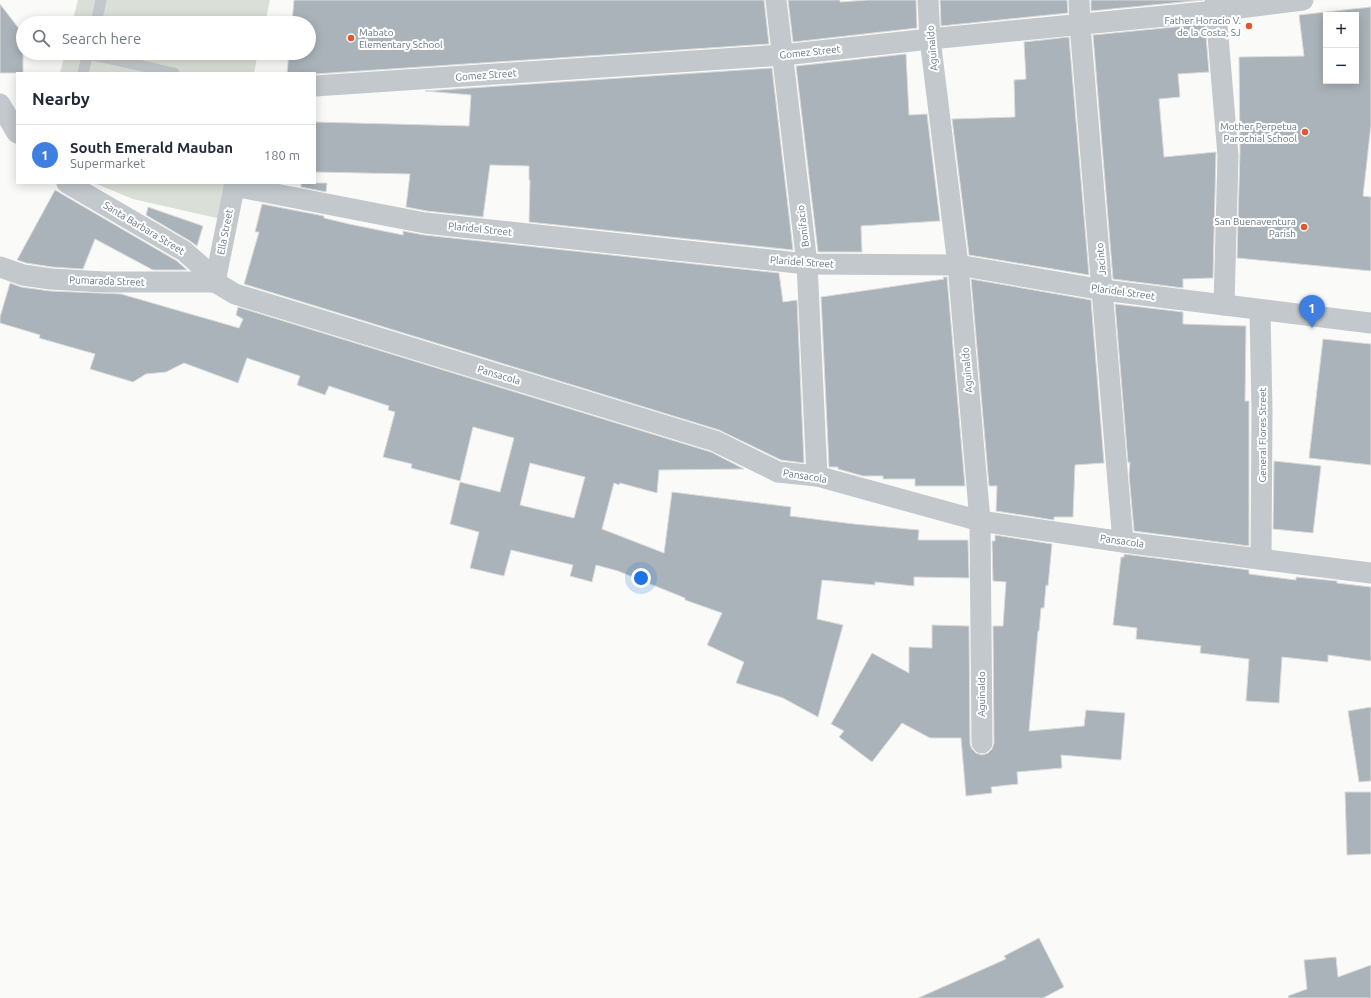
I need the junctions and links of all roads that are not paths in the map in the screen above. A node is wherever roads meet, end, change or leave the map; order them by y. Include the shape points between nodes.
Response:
1 (101, 0) edge
2 (776, 0) edge
3 (928, 0) edge
4 (1080, 0) edge
5 (1302, 0) edge
6 (1215, 6) edge
7 (98, 16) edge
8 (1080, 25) junction
9 (930, 39) junction
10 (783, 55) junction
11 (86, 60) edge
12 (115, 60) edge
13 (83, 72) edge
14 (169, 72) edge
15 (316, 86) edge
16 (0, 104) edge
17 (16, 130) edge
18 (69, 184) edge
19 (234, 184) edge
20 (807, 264) junction
21 (958, 265) junction
22 (0, 266) edge
23 (215, 282) junction
24 (1103, 290) junction
25 (1224, 305) junction
26 (1260, 310) junction
27 (1371, 323) edge
28 (817, 476) junction
29 (980, 521) junction
30 (1123, 542) junction
31 (1261, 559) junction
32 (1371, 573) edge
33 (982, 742) dead end

1 - 7 lane
2 - 10 street, Bonifacio
3 - 9 street, Aguinaldo
4 - 8 street, Jacinto
5 - 6 street, Gomez Street
6 - 8 street, Gomez Street
6 - 25 street via 1228,156
8 - 9 street, Gomez Street
8 - 24 street, Jacinto
9 - 10 street, Gomez Street
9 - 21 street, Aguinaldo
10 - 15 street, Gomez Street
10 - 20 street, Bonifacio
11 - 13 lane
12 - 14 lane
16 - 17 street
18 - 23 street, Santa Barbara Street via 184,251
19 - 20 street, Plaridel Street via 425,223
19 - 23 street, Ella Street
20 - 21 street, Plaridel Street
20 - 28 street, Bonifacio
21 - 24 street, Plaridel Street
21 - 29 street, Aguinaldo
22 - 23 street, Pumarada Street via 23,275 51,279 104,282
23 - 28 street, Pansacola via 235,294 715,441 778,472
24 - 25 street, Plaridel Street
24 - 30 street, Jacinto
25 - 26 street, Plaridel Street
26 - 27 street, Plaridel Street
26 - 31 street, General Flores Street
28 - 29 street, Pansacola
29 - 30 street, Pansacola
29 - 33 street, Aguinaldo
30 - 31 street, Pansacola
31 - 32 street, Pansacola

